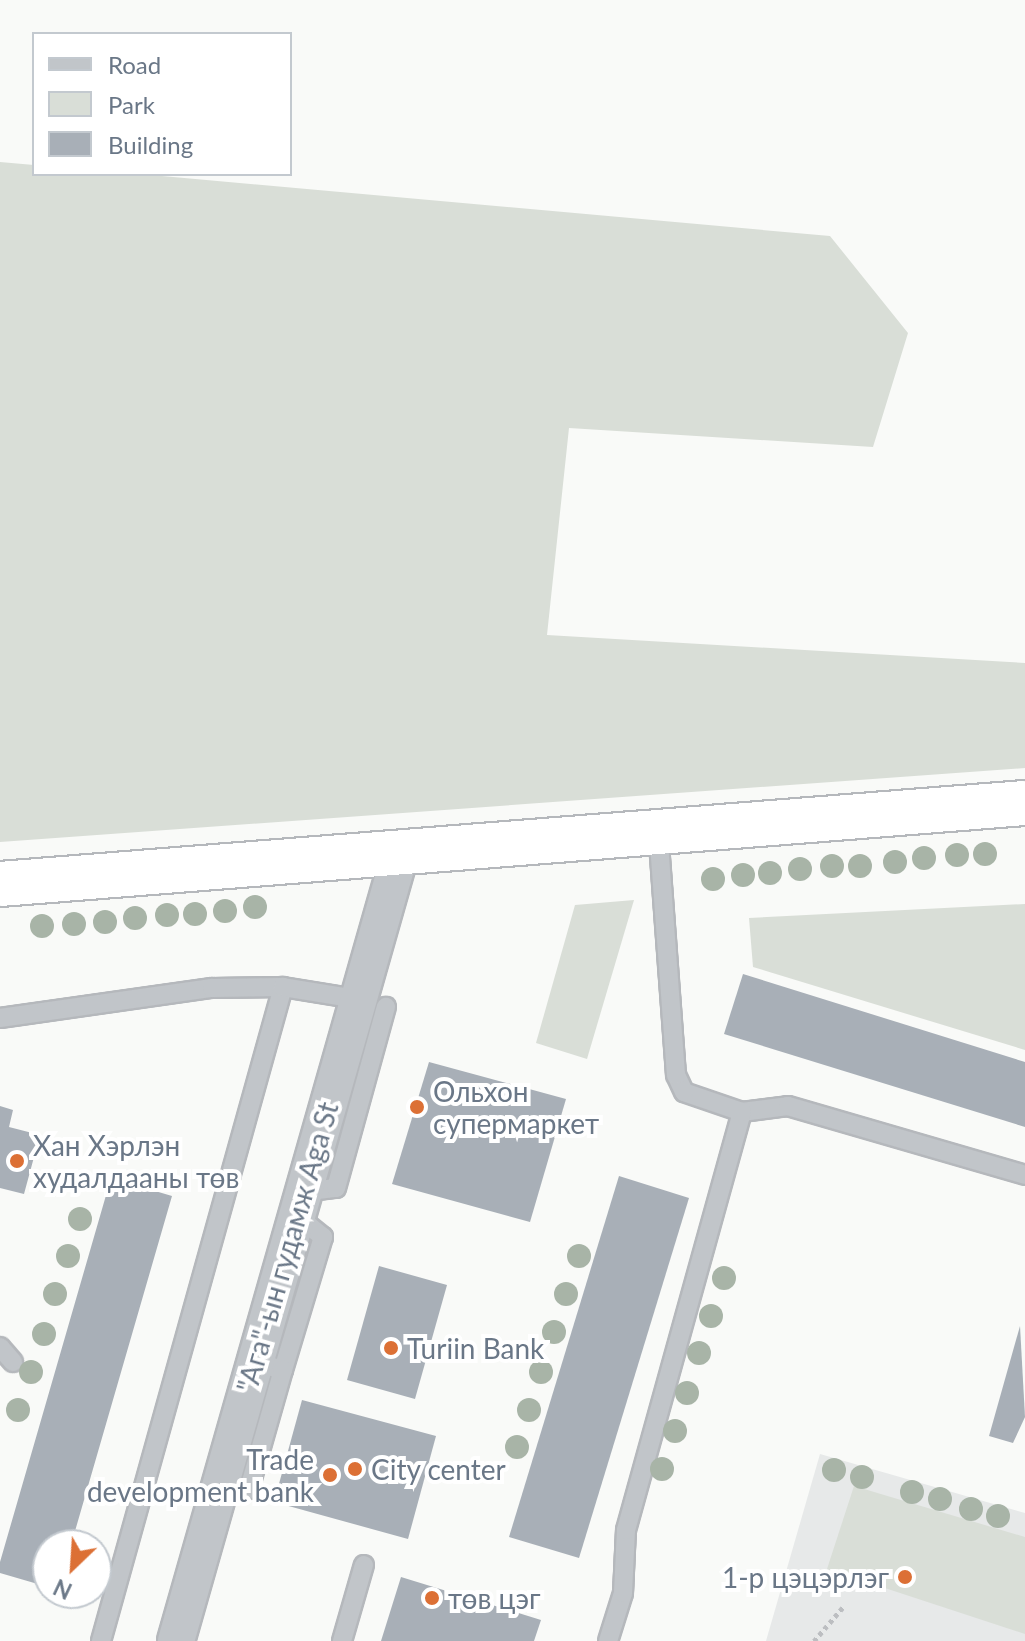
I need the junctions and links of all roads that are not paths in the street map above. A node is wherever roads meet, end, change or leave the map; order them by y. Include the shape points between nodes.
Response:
1 (1025, 803) edge
2 (658, 830) junction
3 (400, 854) junction
4 (0, 884) edge
5 (283, 987) junction
6 (371, 1003) junction
7 (0, 1018) edge
8 (742, 1112) junction
9 (1025, 1175) edge
10 (0, 1347) edge
11 (13, 1362) dead end
12 (364, 1565) dead end
13 (101, 1641) edge
14 (176, 1641) edge
15 (342, 1641) edge
16 (608, 1641) edge

1 - 2 highway
2 - 3 highway
2 - 8 lane via 676,1075 684,1092
3 - 4 highway
3 - 6 street, "Ага"-ын гудамж Aga St
5 - 6 lane
5 - 7 lane via 212,988
5 - 13 lane
6 - 14 street, "Ага"-ын гудамж Aga St via 299,1204 269,1366 219,1486
8 - 9 lane via 788,1106
8 - 16 lane via 626,1530 623,1593
10 - 11 lane
12 - 15 lane

